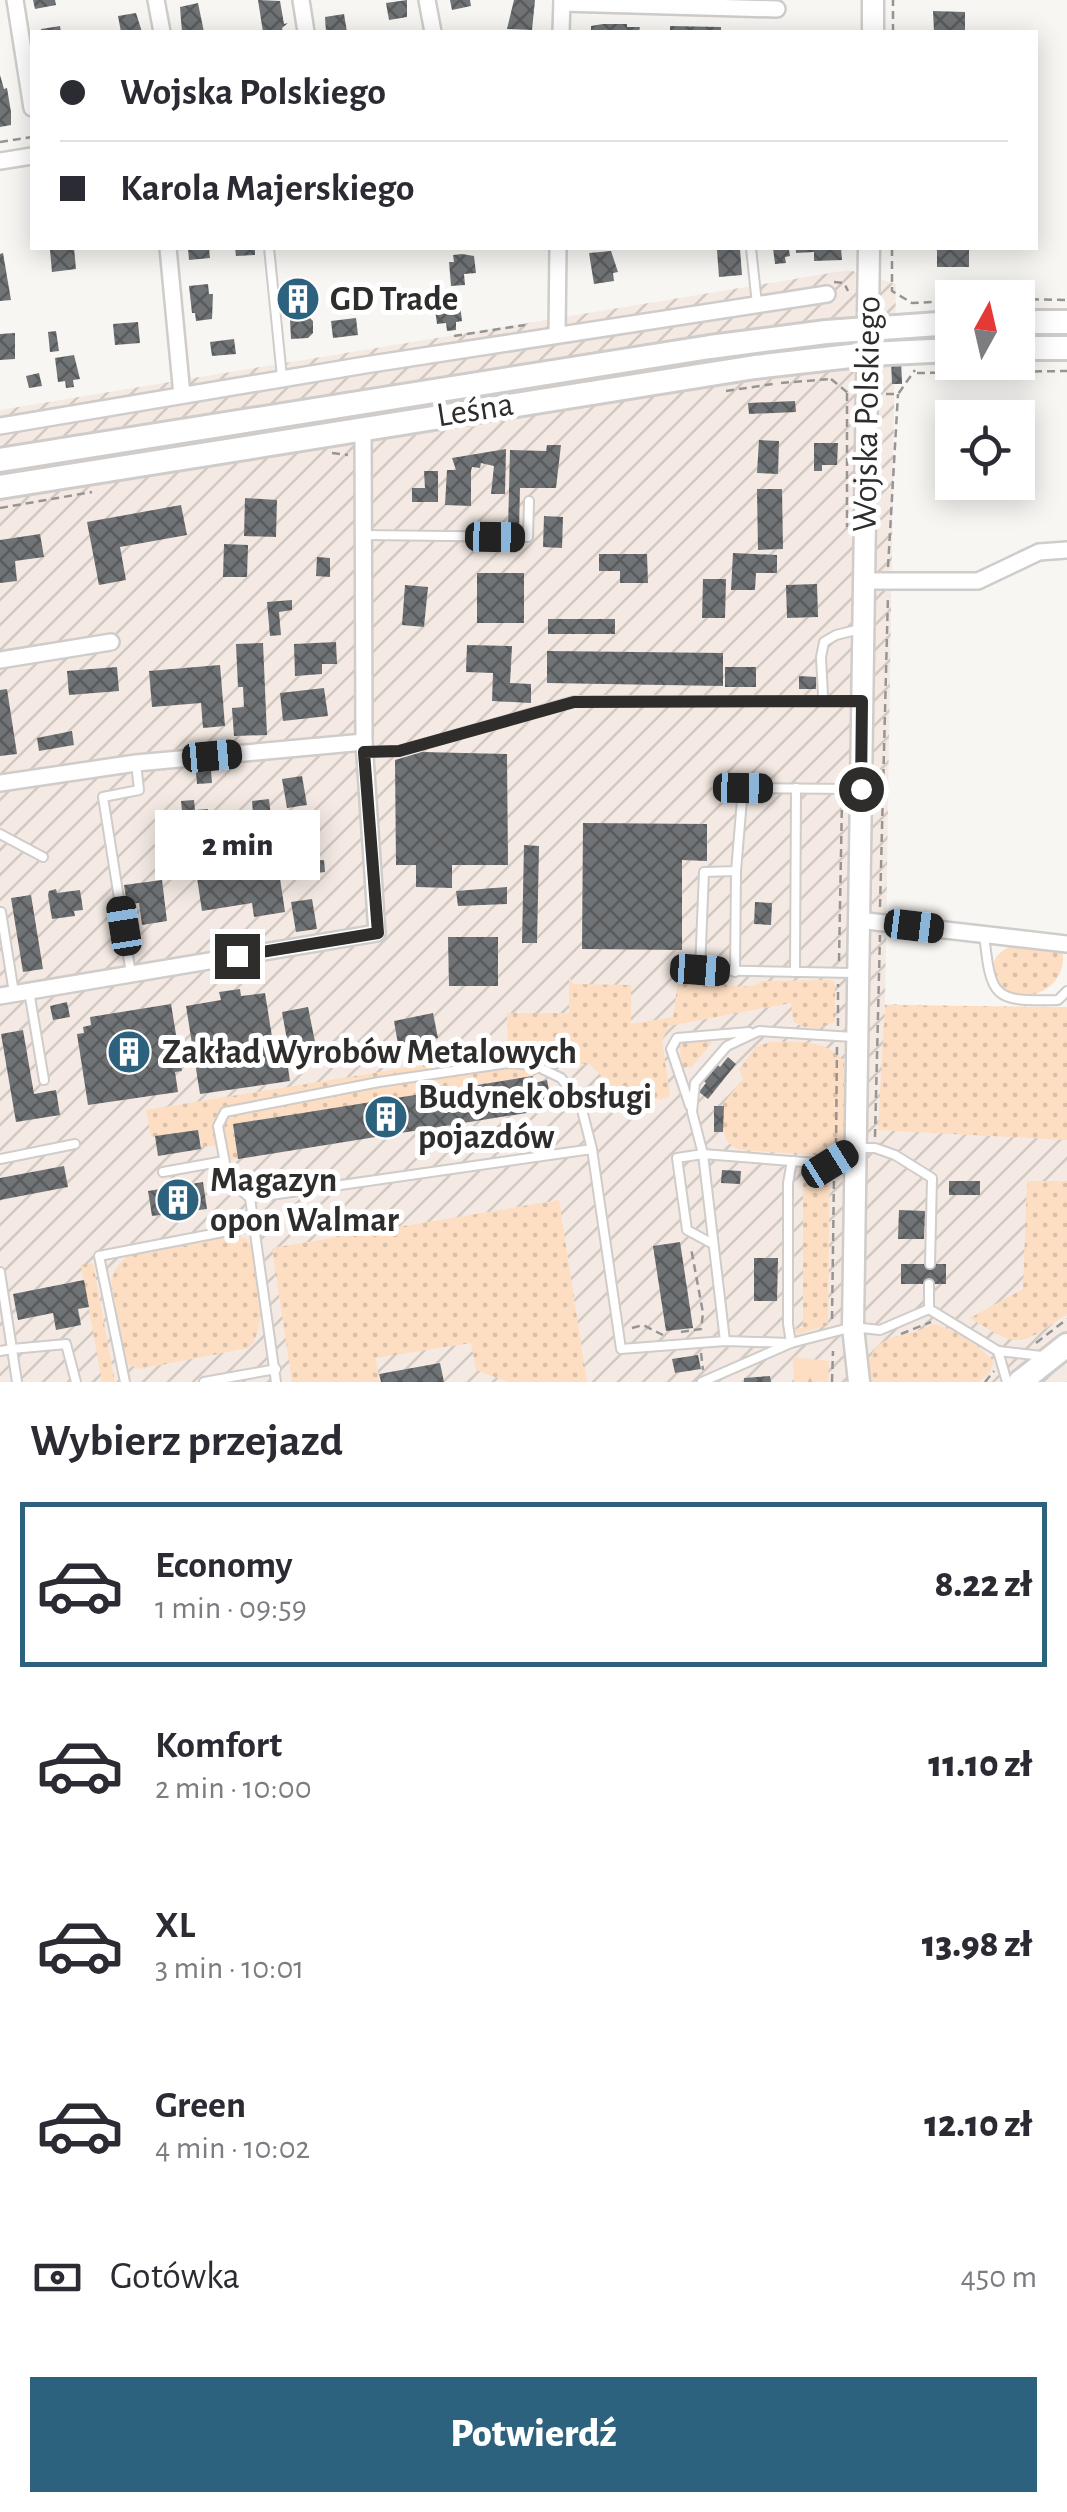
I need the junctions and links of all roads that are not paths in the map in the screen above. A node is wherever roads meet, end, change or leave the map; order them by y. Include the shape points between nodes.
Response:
1 (15, 0) edge
2 (156, 0) edge
3 (301, 0) edge
4 (428, 0) edge
5 (873, 0) edge
6 (562, 2) edge
7 (777, 9) dead end
8 (162, 30) edge
9 (306, 30) edge
10 (433, 30) edge
11 (561, 30) edge
12 (873, 30) edge
13 (30, 95) edge
14 (30, 156) edge
15 (0, 162) edge
16 (168, 250) edge
17 (269, 250) edge
18 (558, 250) edge
19 (751, 250) edge
20 (869, 250) edge
21 (827, 294) dead end
22 (757, 304) junction
23 (1035, 322) edge
24 (1067, 322) edge
25 (935, 325) edge
26 (868, 328) junction
27 (557, 336) junction
28 (1035, 348) edge
29 (1067, 348) edge
30 (935, 351) edge
31 (868, 354) junction
32 (282, 379) junction
33 (182, 395) junction
34 (0, 426) edge
35 (363, 427) junction
36 (0, 460) edge
37 (0, 486) edge
38 (530, 501) dead end
39 (362, 535) junction
40 (1067, 550) edge
41 (864, 581) junction
42 (864, 628) junction
43 (110, 642) dead end
44 (0, 660) edge
45 (827, 700) junction
46 (862, 701) junction
47 (364, 747) junction
48 (136, 762) junction
49 (0, 782) edge
50 (796, 788) junction
51 (852, 789) junction
52 (0, 834) edge
53 (43, 858) dead end
54 (736, 871) junction
55 (2, 912) edge
56 (869, 921) junction
57 (984, 934) junction
58 (1067, 944) edge
59 (735, 972) junction
60 (795, 972) junction
61 (848, 972) junction
62 (131, 974) junction
63 (1067, 991) edge
64 (14, 993) edge
65 (759, 1031) junction
66 (848, 1036) junction
67 (44, 1080) dead end
68 (692, 1112) junction
69 (75, 1144) dead end
70 (592, 1149) junction
71 (855, 1150) junction
72 (703, 1154) junction
73 (0, 1160) edge
74 (224, 1161) junction
75 (792, 1161) junction
76 (164, 1172) dead end
77 (250, 1198) junction
78 (254, 1226) junction
79 (714, 1244) junction
80 (930, 1264) dead end
81 (0, 1272) edge
82 (930, 1284) dead end
83 (929, 1308) junction
84 (842, 1325) junction
85 (724, 1342) junction
86 (791, 1343) junction
87 (12, 1349) junction
88 (1059, 1351) edge
89 (0, 1352) edge
90 (999, 1356) junction
91 (276, 1368) junction
92 (17, 1382) edge
93 (76, 1382) edge
94 (124, 1382) edge
95 (204, 1382) edge
96 (276, 1382) edge
97 (702, 1382) edge
98 (849, 1382) edge
99 (859, 1382) edge
100 (1007, 1382) edge
101 (1020, 1382) edge

1 - 13 street
2 - 8 street
3 - 9 street
4 - 10 street
5 - 12 street
6 - 7 street
6 - 11 street
14 - 15 street
16 - 33 street
17 - 32 lane
18 - 27 street
19 - 22 lane
20 - 26 street, Wojska Polskiego
21 - 22 street, Leśna
22 - 27 street, Leśna
23 - 24 main road
25 - 26 main road, Leśna
26 - 31 street, Wojska Polskiego
26 - 36 main road, Leśna via 672,352
27 - 32 street, Leśna
28 - 29 main road
30 - 31 main road, Leśna
31 - 35 main road, Leśna
31 - 41 street, Wojska Polskiego
32 - 33 street, Leśna
33 - 34 street, Leśna
35 - 37 main road, Leśna
35 - 39 street
38 - 39 lane via 528,538
39 - 47 street
40 - 41 street, Wojska Polskiego via 1039,552 978,581
41 - 42 street, Wojska Polskiego
42 - 45 lane via 824,642
42 - 46 street, Wojska Polskiego
43 - 44 street
45 - 46 lane
45 - 47 lane via 574,702 399,751
46 - 51 street, Wojska Polskiego
47 - 48 street
47 - 62 street via 378,933
48 - 49 street
48 - 62 lane via 139,790 103,796
50 - 51 lane
50 - 54 lane via 743,788
50 - 60 lane
51 - 56 street, Wojska Polskiego
52 - 53 lane
54 - 59 lane
54 - 59 lane via 704,872 700,970
55 - 64 lane
56 - 57 street
56 - 61 street, Wojska Polskiego
57 - 58 street
57 - 63 lane via 990,981 1002,996 1058,1000
59 - 60 lane
60 - 61 lane
61 - 66 street, Wojska Polskiego
62 - 64 street
64 - 67 lane
65 - 66 lane
65 - 68 lane via 727,1046 695,1083
65 - 68 lane via 677,1038 670,1049
66 - 71 street, Wojska Polskiego
68 - 72 lane
69 - 73 lane
70 - 74 lane via 580,1102 561,1078 534,1065 508,1064 230,1109 218,1126
70 - 77 lane
70 - 85 lane via 620,1349
71 - 75 lane via 830,1164
71 - 80 lane via 895,1155 932,1178
71 - 84 street, Wojska Polskiego
72 - 75 lane
72 - 79 lane
72 - 79 lane via 677,1158 687,1230
74 - 76 lane
74 - 77 lane via 228,1179
75 - 86 lane
77 - 78 lane
78 - 91 lane
78 - 94 lane via 100,1256
79 - 85 lane
81 - 87 lane
82 - 83 lane
83 - 84 lane via 880,1330
83 - 90 lane
84 - 86 lane
84 - 98 street, Wojska Polskiego
84 - 99 street, Wojska Polskiego
85 - 86 lane
86 - 97 lane
87 - 89 lane
87 - 92 lane
87 - 93 lane via 66,1344
88 - 90 lane
88 - 101 main road
90 - 100 lane
91 - 95 lane
91 - 96 lane

